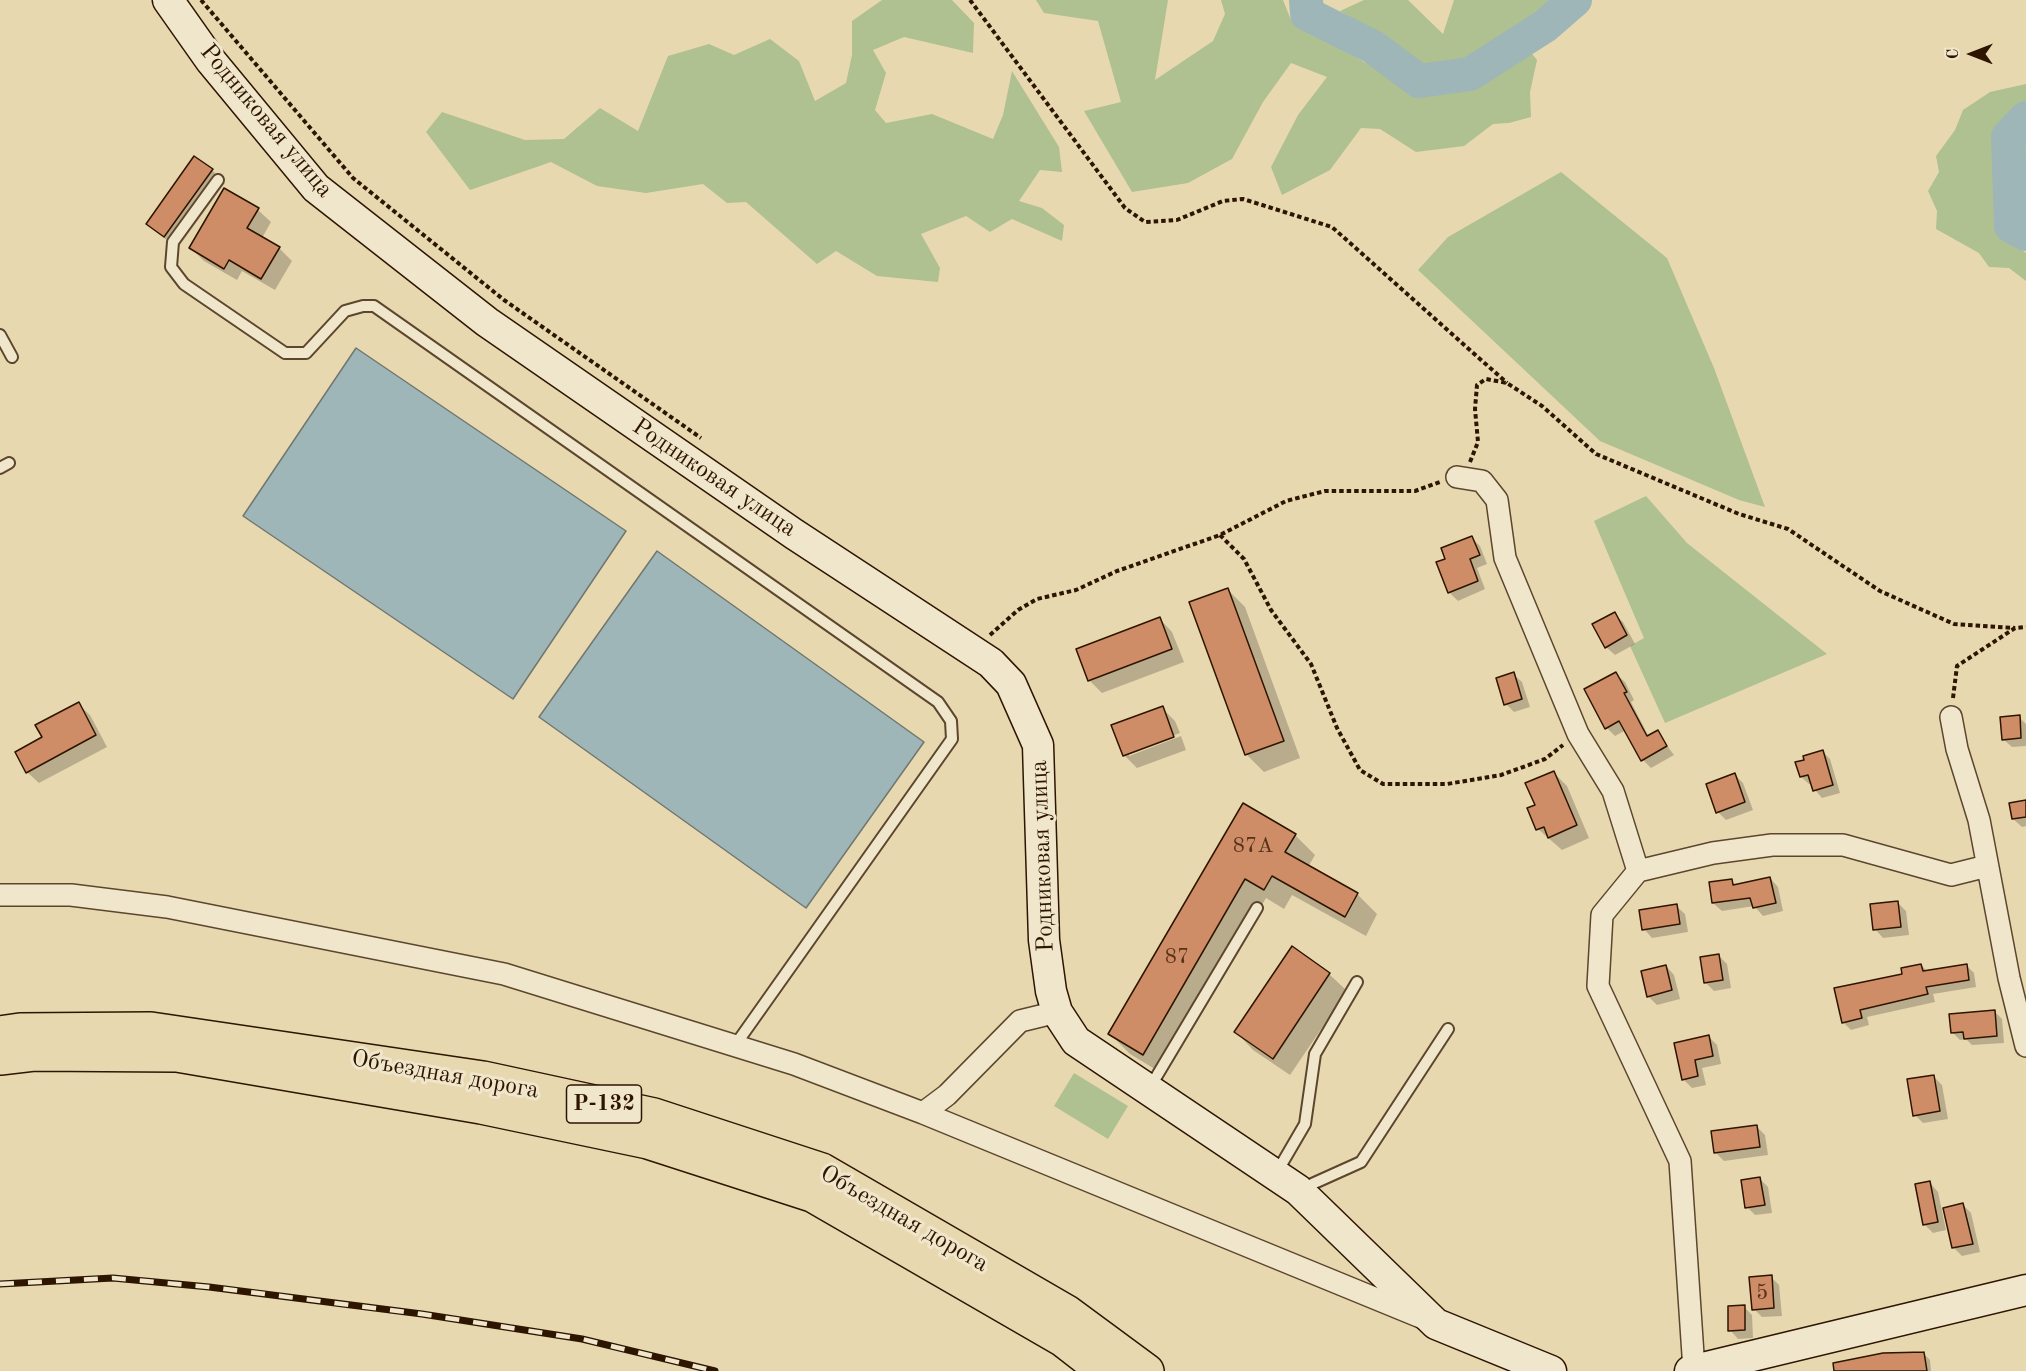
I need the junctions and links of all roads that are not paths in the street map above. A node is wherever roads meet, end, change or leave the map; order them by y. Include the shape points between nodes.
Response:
1 (168, 0) edge
2 (218, 180) dead end
3 (0, 335) edge
4 (12, 357) dead end
5 (1457, 477) dead end
6 (1951, 717) road end
7 (1988, 866) junction
8 (1638, 871) junction
9 (0, 895) edge
10 (1257, 908) dead end
11 (1357, 982) dead end
12 (1057, 1012) junction
13 (1448, 1029) dead end
14 (0, 1033) edge
15 (736, 1044) junction
16 (2026, 1046) edge
17 (0, 1058) edge
18 (1149, 1090) junction
19 (923, 1113) junction
20 (1286, 1183) junction
21 (2026, 1290) edge
22 (1436, 1324) junction
23 (1511, 1362) edge
24 (1103, 1371) edge
25 (1147, 1371) edge
26 (1551, 1371) edge
27 (1692, 1371) edge

1 - 12 street, Родниковая улица via 210,61 316,188 487,322 794,534 991,663 1011,684 1038,745 1044,940
2 - 15 lane via 173,242 171,267 184,284 285,353 306,353 345,311 374,306 938,702 951,722 952,739
3 - 4 lane
5 - 8 street via 1482,481 1497,500 1505,558 1578,734 1613,791
6 - 7 street
7 - 8 street via 1951,875 1843,844 1772,844
7 - 16 street
8 - 27 street via 1602,915 1598,986 1680,1161
9 - 15 street via 71,895 167,907 504,974
10 - 18 lane
11 - 20 lane via 1315,1054 1305,1124
12 - 18 street, Родниковая улица via 1076,1041
12 - 19 street via 1020,1021 947,1095
13 - 20 lane via 1361,1162
14 - 25 highway, Объездная дорога / Р-132 via 151,1029 483,1078 654,1115 822,1170 1067,1312
15 - 19 street
17 - 24 highway, Объездная дорога / Р-132 via 34,1054 177,1055 481,1107 648,1142 812,1195 1063,1340
18 - 20 street
19 - 22 street
20 - 22 street
21 - 27 street
22 - 23 street
23 - 26 street

